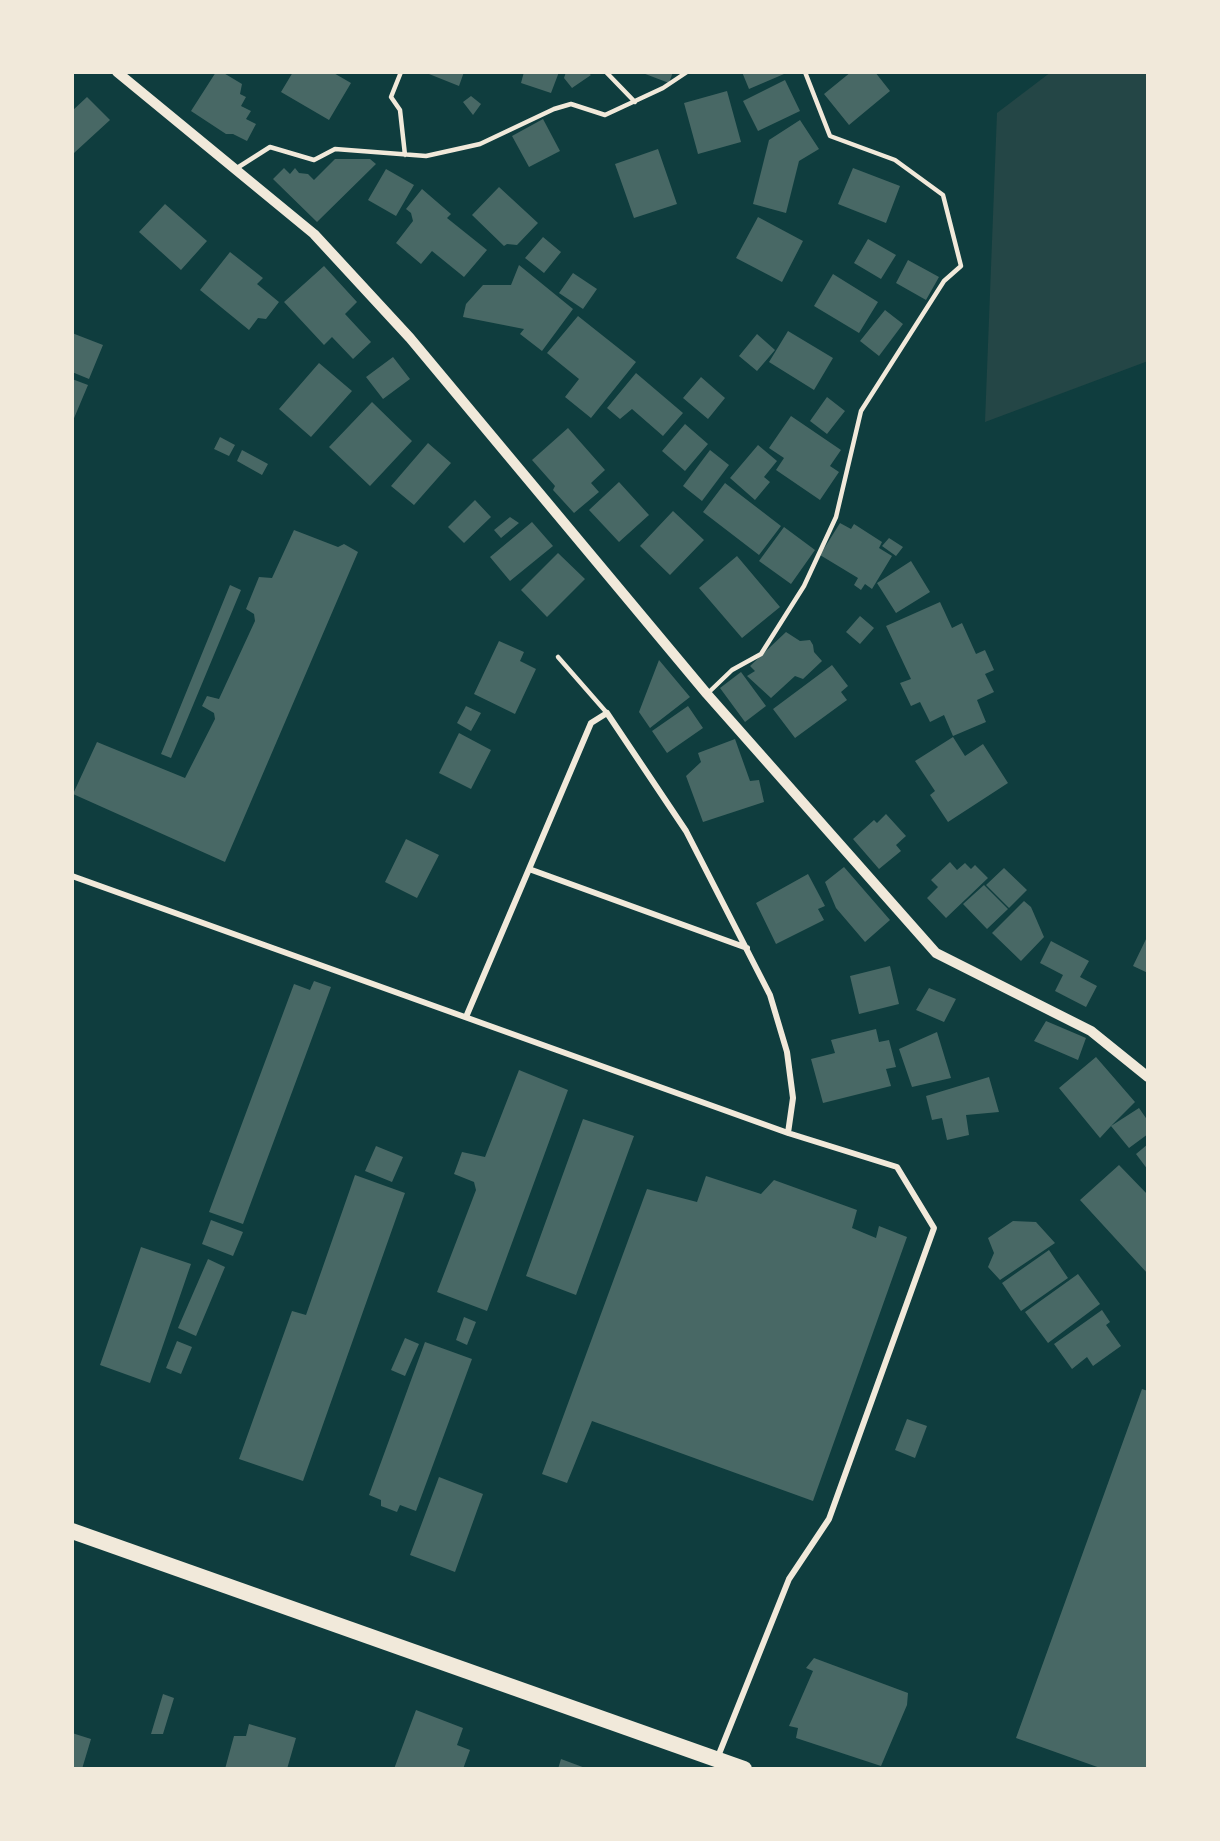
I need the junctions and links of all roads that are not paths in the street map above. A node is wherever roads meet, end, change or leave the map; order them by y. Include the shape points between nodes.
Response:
1 (117, 72) edge
2 (401, 72) edge
3 (606, 72) edge
4 (687, 72) edge
5 (805, 72) edge
6 (635, 102) junction
7 (405, 155) junction
8 (234, 170) junction
9 (558, 657) dead end
10 (707, 694) junction
11 (607, 712) junction
12 (530, 869) junction
13 (72, 876) edge
14 (747, 948) junction
15 (466, 1017) junction
16 (1148, 1077) edge
17 (788, 1133) junction
18 (72, 1531) edge
19 (714, 1764) edge
20 (744, 1769) edge

1 - 8 street
2 - 7 lane via 391,97 400,110
3 - 6 lane
4 - 6 lane
5 - 10 lane via 830,136 895,160 943,195 961,266 944,281 861,411 836,517 804,586 761,654 732,670
6 - 7 lane via 605,115 571,104 480,144 426,156
7 - 8 lane via 334,149 314,160 270,147
8 - 10 street via 314,234 410,338
9 - 11 lane
10 - 16 street via 936,953 1091,1031
11 - 12 street via 591,723
11 - 14 street via 686,831
12 - 14 street
12 - 15 street
13 - 15 street
14 - 17 street via 770,995 787,1052 793,1098
15 - 17 street
17 - 19 street via 897,1167 934,1228 829,1519 789,1579
18 - 19 highway
19 - 20 highway

